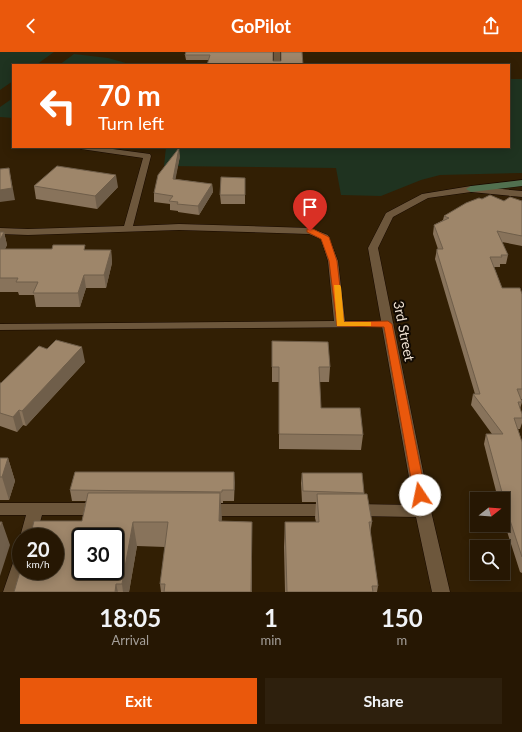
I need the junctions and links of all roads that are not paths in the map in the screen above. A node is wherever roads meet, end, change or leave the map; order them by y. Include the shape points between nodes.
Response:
1 (277, 52) edge
2 (277, 64) edge
3 (88, 148) edge
4 (522, 183) edge
5 (471, 189) junction
6 (522, 194) edge
7 (128, 229) junction
8 (0, 231) edge
9 (340, 324) junction
10 (388, 324) junction
11 (0, 327) edge
12 (0, 509) edge
13 (36, 509) junction
14 (115, 509) edge
15 (193, 510) edge
16 (423, 511) junction
17 (31, 528) edge
18 (16, 580) edge
19 (12, 592) edge
20 (441, 592) edge

1 - 2 lane
3 - 7 lane via 147,156
4 - 5 main road
5 - 6 street, 3rd Street
5 - 10 street, 3rd Street via 425,196 389,215 373,248
7 - 8 lane
7 - 9 lane via 179,227 310,231 325,237 333,261
9 - 10 lane
9 - 11 lane
10 - 16 street, 3rd Street
12 - 13 street
13 - 14 street
13 - 17 street
15 - 16 street
16 - 20 street, 3rd Street
18 - 19 street

